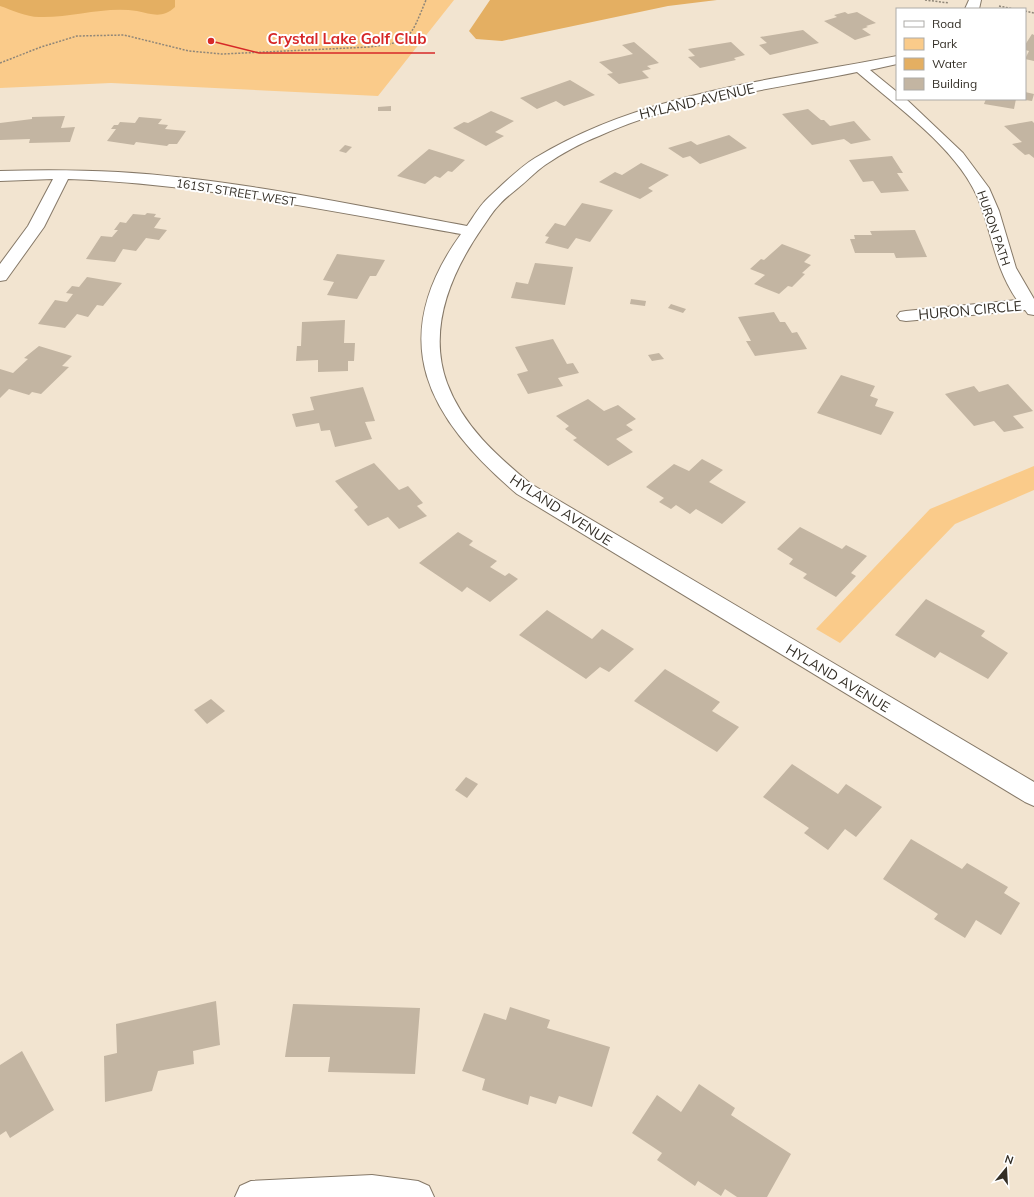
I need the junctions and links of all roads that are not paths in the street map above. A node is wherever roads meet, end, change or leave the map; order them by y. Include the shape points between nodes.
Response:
1 (896, 60) edge
2 (860, 68) junction
3 (0, 176) edge
4 (62, 176) junction
5 (469, 231) junction
6 (0, 276) edge
7 (1032, 306) edge
8 (906, 316) dead end
9 (1034, 795) edge
10 (251, 1197) edge
11 (418, 1197) edge

1 - 2 street, HYLAND AVENUE
2 - 5 street, HYLAND AVENUE via 709,96 620,121 580,139 530,168 491,202
2 - 7 street, HURON PATH via 950,148 973,175 988,203 1010,274
3 - 4 street, 161ST STREET WEST
4 - 5 street, 161ST STREET WEST via 114,177 202,186
4 - 6 street via 36,227
5 - 9 street, HYLAND AVENUE via 443,279 433,311 429,345 436,380 454,417 488,458 524,489 548,504
7 - 8 street, HURON CIRCLE
10 - 11 street via 372,1190

